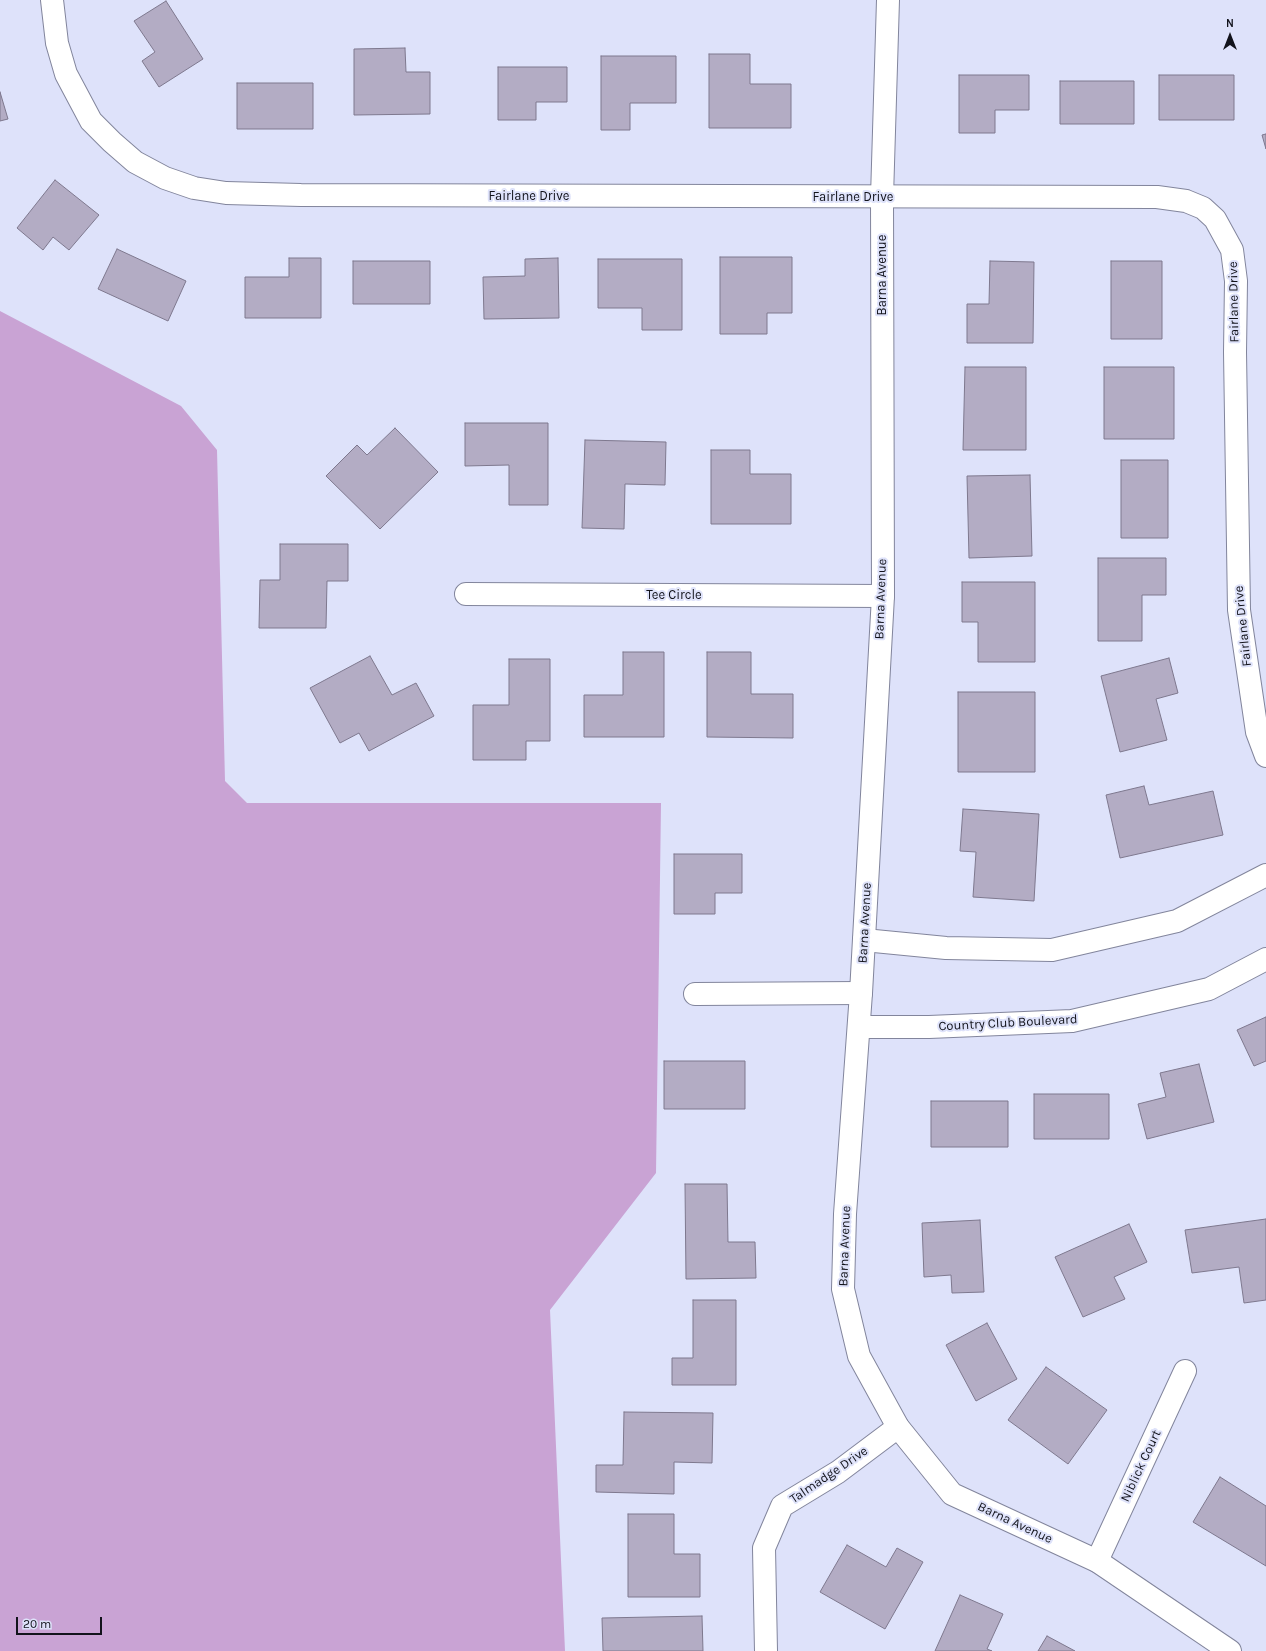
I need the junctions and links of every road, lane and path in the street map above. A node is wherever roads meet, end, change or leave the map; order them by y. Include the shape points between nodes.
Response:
1 (52, 0) edge
2 (888, 0) edge
3 (882, 197) junction
4 (466, 594) dead end
5 (883, 596) junction
6 (1266, 756) edge
7 (1266, 875) edge
8 (864, 940) junction
9 (1266, 959) edge
10 (861, 993) junction
11 (695, 994) dead end
12 (859, 1027) junction
13 (1185, 1372) dead end
14 (898, 1427) junction
15 (1097, 1561) junction
16 (766, 1651) edge
17 (1230, 1651) edge

1 - 3 street, Fairlane Drive via 57,44 66,74 91,121 135,162 165,178 194,188 226,193 301,195
2 - 3 street, Barna Avenue
3 - 5 street, Barna Avenue
3 - 6 street, Fairlane Drive via 1157,198 1186,201 1203,208 1215,219 1232,250 1236,281 1239,610 1257,732
4 - 5 street, Tee Circle
5 - 8 street, Barna Avenue
7 - 8 street via 1177,921 1052,950 946,948
8 - 10 street, Barna Avenue
9 - 12 street, Country Club Boulevard via 1209,989 1072,1021
10 - 11 street
10 - 12 street, Barna Avenue
12 - 14 street, Barna Avenue via 842,1289 859,1356
13 - 15 street, Niblick Court
14 - 15 street, Barna Avenue via 952,1494
14 - 16 street, Talmadge Drive via 838,1472 782,1506 764,1548
15 - 17 street, Barna Avenue

